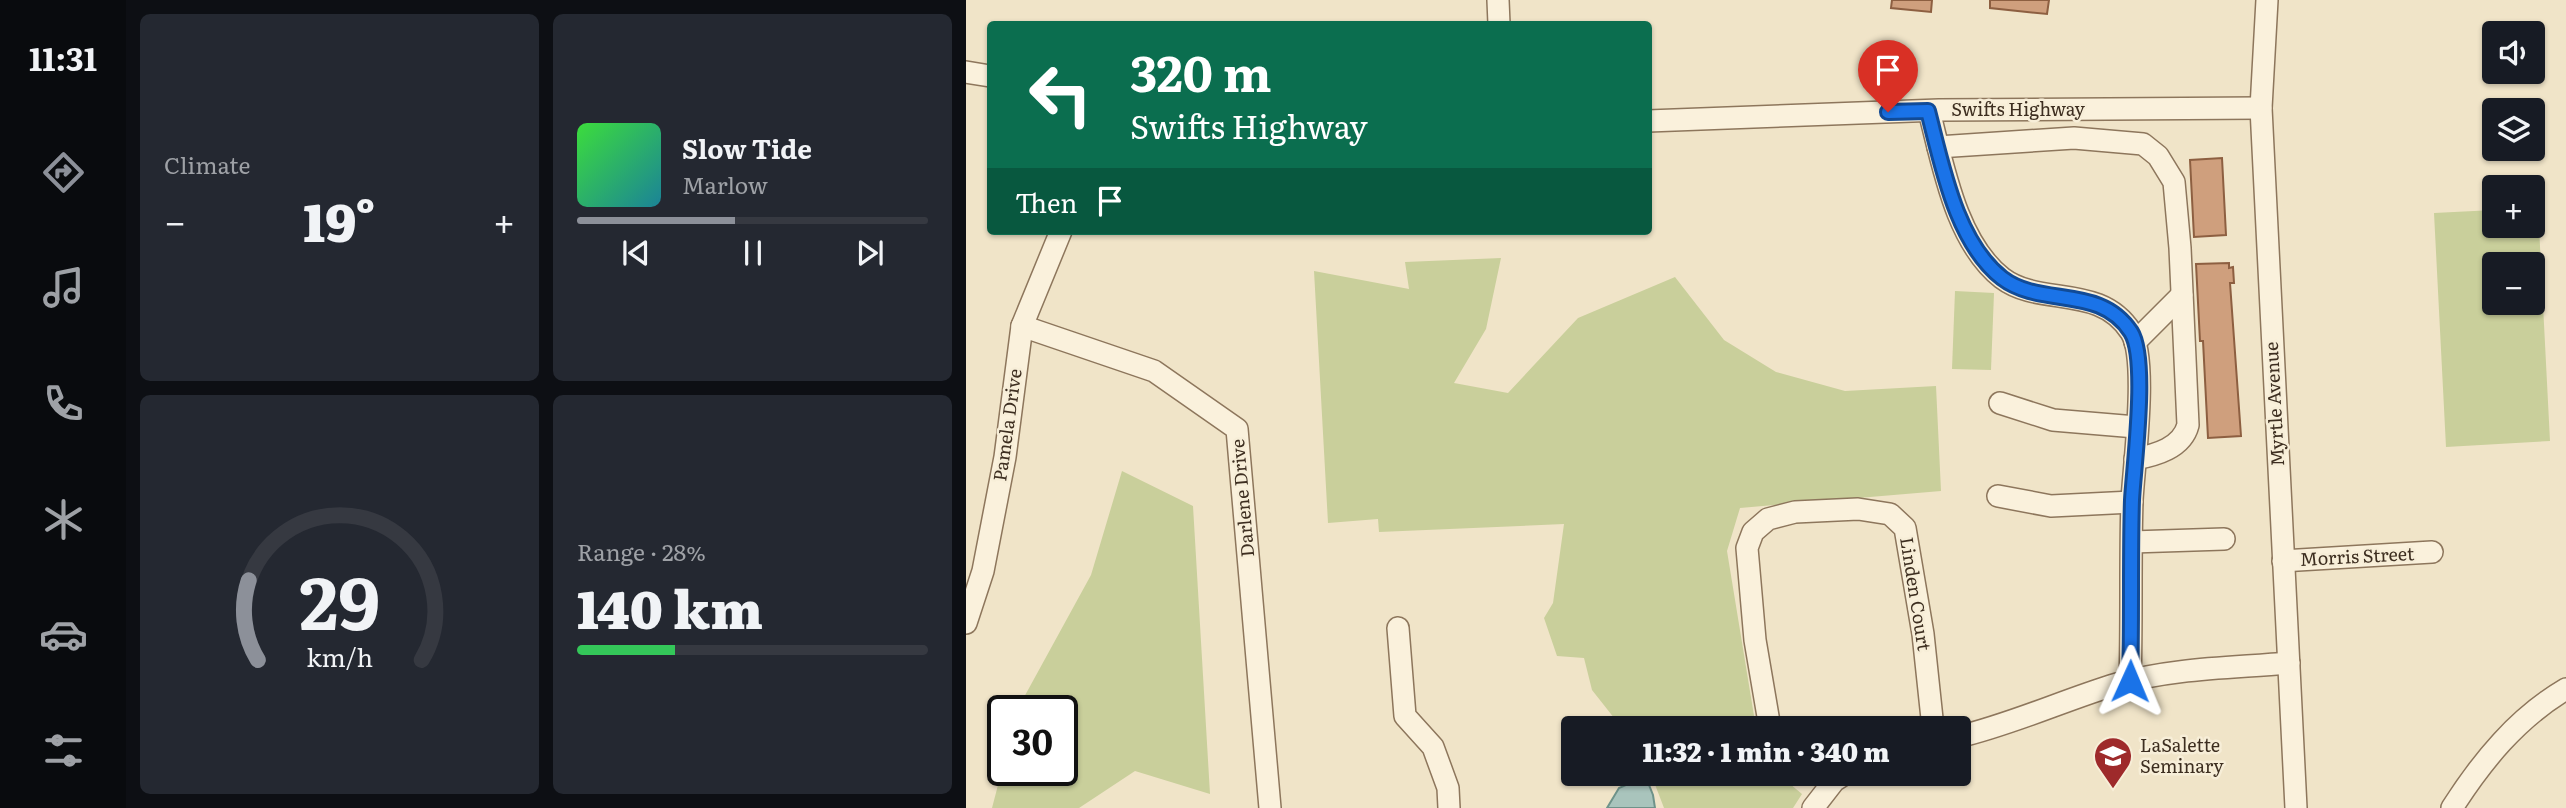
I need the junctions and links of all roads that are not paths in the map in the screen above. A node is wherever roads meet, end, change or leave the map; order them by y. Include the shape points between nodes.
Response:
1 (1498, 0) edge
2 (2267, 0) edge
3 (1499, 21) edge
4 (966, 72) edge
5 (987, 76) edge
6 (2261, 108) junction
7 (1928, 111) junction
8 (1652, 121) edge
9 (1938, 147) junction
10 (1059, 235) edge
11 (2182, 295) junction
12 (1022, 326) junction
13 (2135, 342) junction
14 (2000, 403) dead end
15 (2136, 427) junction
16 (2135, 459) junction
17 (1998, 496) dead end
18 (2132, 502) junction
19 (2222, 532) dead end
20 (2132, 535) junction
21 (2432, 552) dead end
22 (2283, 561) junction
23 (966, 623) edge
24 (1398, 628) dead end
25 (2289, 663) junction
26 (2130, 681) junction
27 (2566, 689) edge
28 (1768, 716) edge
29 (1932, 716) edge
30 (1971, 734) edge
31 (1826, 786) edge
32 (1270, 808) edge
33 (1449, 808) edge
34 (1813, 808) edge
35 (2296, 808) edge
36 (2452, 808) edge

1 - 3 street
2 - 6 street, Myrtle Avenue
4 - 5 street
6 - 7 street, Swifts Highway
6 - 22 street, Myrtle Avenue
7 - 8 street, Swifts Highway
7 - 9 street
9 - 11 street via 2074,138 2143,144 2158,156 2174,182
9 - 13 street via 1966,230 1982,259 2004,280 2033,291 2087,300 2111,311
10 - 12 street, Pamela Drive
11 - 13 street
11 - 16 street via 2188,425 2176,444
12 - 23 street, Pamela Drive via 1005,457 983,571
12 - 32 street, Darlene Drive via 1154,372 1237,429
13 - 15 street via 2140,369
14 - 15 street via 2053,421
15 - 16 street
16 - 18 street
17 - 18 street via 2051,506
18 - 20 street
19 - 20 street
20 - 26 street
21 - 22 street, Morris Street
22 - 25 street, Myrtle Avenue
24 - 33 street via 1405,716 1433,747 1448,788
25 - 26 street via 2159,674
25 - 35 street, Myrtle Avenue
26 - 30 street
27 - 36 street via 2506,737
28 - 29 street, Linden Court via 1747,548 1753,532 1768,519 1795,512 1858,509 1891,514 1905,528
31 - 34 street

